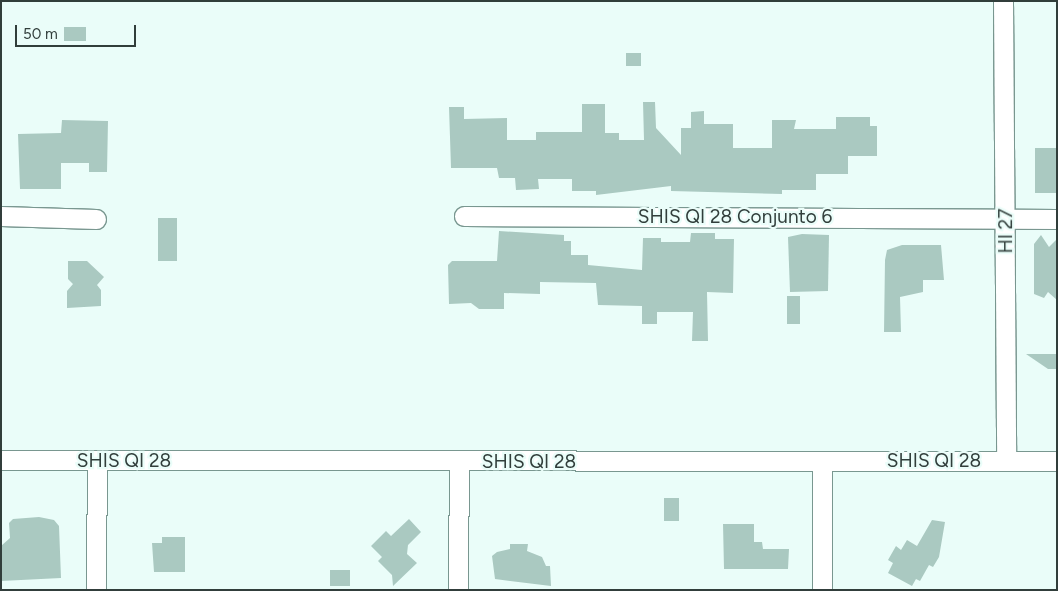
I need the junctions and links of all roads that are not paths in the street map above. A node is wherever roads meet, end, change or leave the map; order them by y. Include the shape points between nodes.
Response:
1 (1003, 1) edge
2 (1, 216) edge
3 (464, 216) dead end
4 (96, 219) dead end
5 (1007, 219) junction
6 (1057, 219) edge
7 (1, 460) edge
8 (97, 461) junction
9 (822, 461) junction
10 (1006, 461) junction
11 (1057, 461) edge
12 (459, 462) junction
13 (96, 590) edge
14 (458, 590) edge
15 (822, 590) edge

1 - 5 street, HI 27
2 - 4 street
3 - 5 street, SHIS QI 28 Conjunto 6
5 - 6 street, SHIS QI 28 Conjunto 6
5 - 10 street, HI 27
7 - 8 street, SHIS QI 28
8 - 12 street, SHIS QI 28
8 - 13 street
9 - 10 street, SHIS QI 28
9 - 12 street, SHIS QI 28
9 - 15 street
10 - 11 street, SHIS QI 28
12 - 14 street

